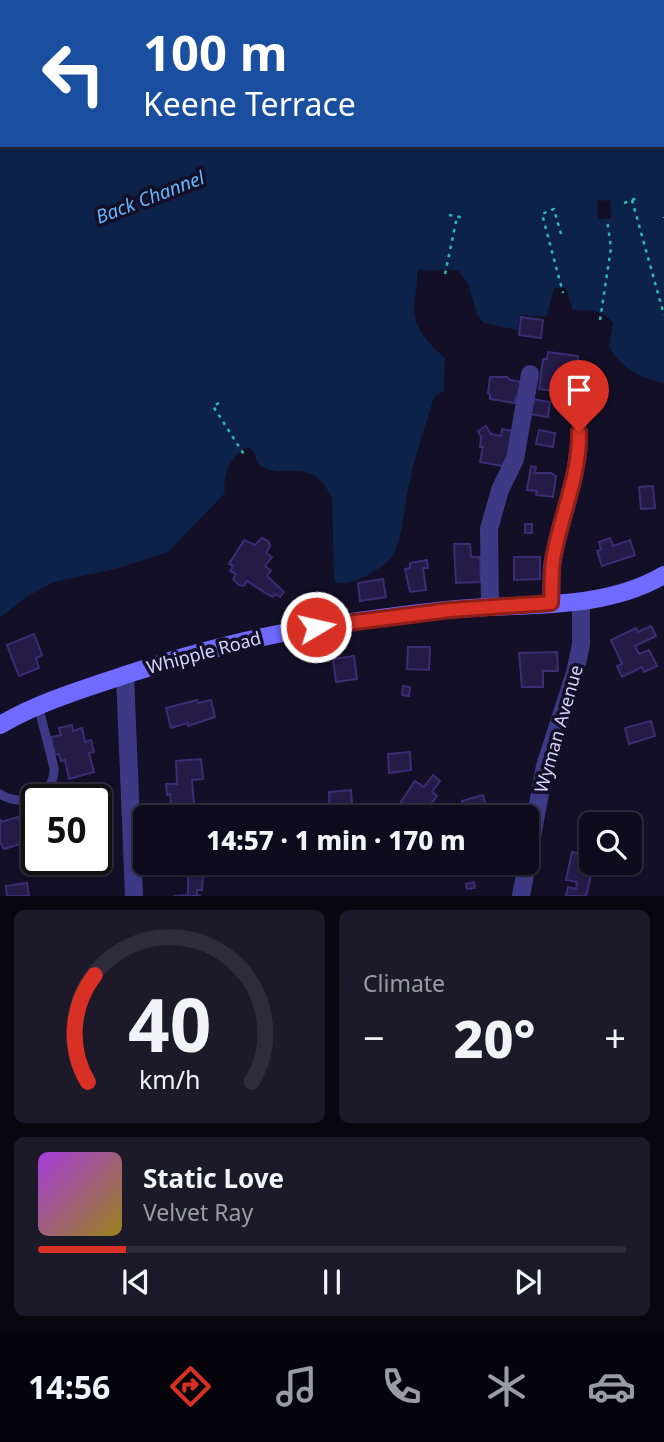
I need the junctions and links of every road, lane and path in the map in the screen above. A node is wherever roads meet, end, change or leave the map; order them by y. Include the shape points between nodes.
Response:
1 (640, 197) dead end
2 (632, 200) junction
3 (624, 203) dead end
4 (449, 215) dead end
5 (457, 216) junction
6 (465, 218) dead end
7 (607, 219) dead end
8 (561, 234) dead end
9 (445, 274) dead end
10 (563, 293) dead end
11 (664, 315) edge
12 (600, 320) dead end
13 (530, 374) dead end
14 (219, 403) dead end
15 (579, 432) dead end
16 (245, 456) dead end
17 (664, 575) edge
18 (581, 602) junction
19 (551, 603) junction
20 (490, 606) junction
21 (125, 675) junction
22 (38, 705) junction
23 (0, 725) edge
24 (0, 794) edge
25 (134, 896) edge
26 (521, 896) edge

1 - 2 path
2 - 3 path
2 - 11 path
4 - 5 path
5 - 6 path
5 - 9 path
7 - 12 path via 611,248
8 - 10 path via 554,209 542,214
13 - 20 street via 515,459 489,529
14 - 16 path via 213,406
15 - 19 street via 573,479 552,562
17 - 18 main road, Whipple Road via 637,589
18 - 19 main road, Whipple Road
18 - 26 street, Wyman Avenue via 581,644 571,692 545,766
19 - 20 main road, Whipple Road
20 - 21 main road, Whipple Road via 286,632
21 - 22 main road, Whipple Road
21 - 25 street
22 - 23 main road, Whipple Road
22 - 24 lane via 53,779 27,801

